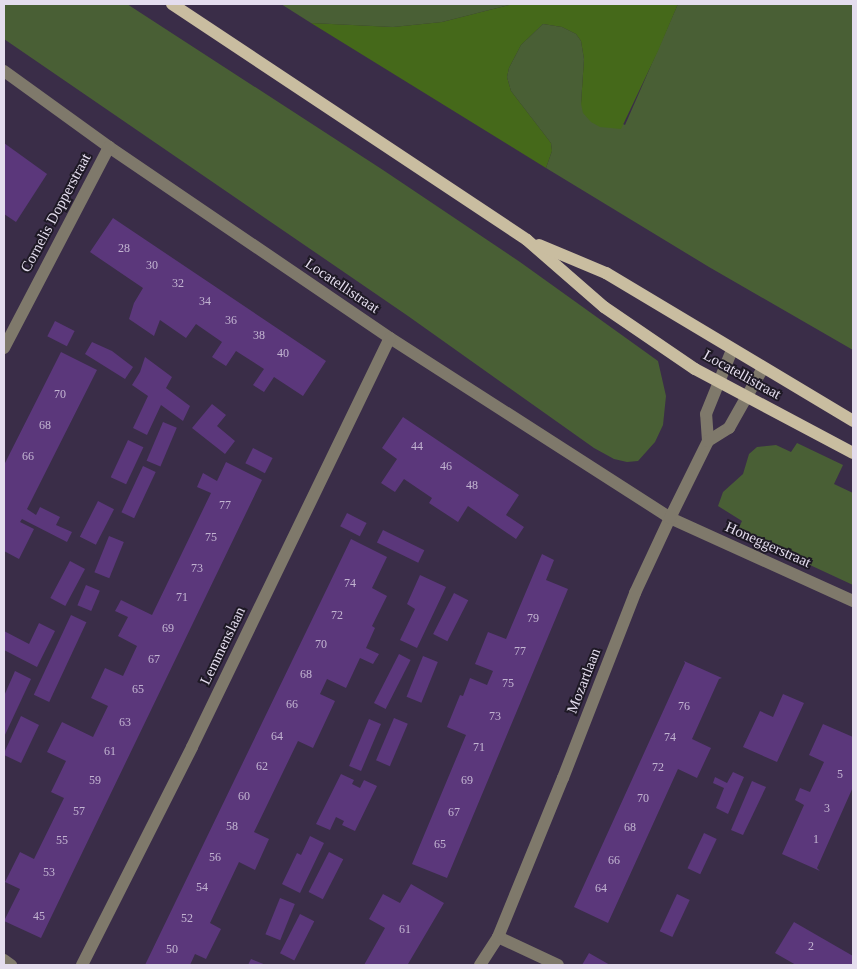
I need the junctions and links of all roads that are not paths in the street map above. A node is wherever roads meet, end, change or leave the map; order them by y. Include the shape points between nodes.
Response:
1 (172, 4) edge
2 (4, 71) edge
3 (109, 148) junction
4 (527, 240) junction
5 (390, 338) junction
6 (4, 348) edge
7 (732, 350) junction
8 (764, 368) junction
9 (718, 381) junction
10 (748, 398) junction
11 (853, 421) edge
12 (708, 441) junction
13 (853, 453) edge
14 (670, 518) junction
15 (853, 601) edge
16 (498, 937) junction
17 (4, 960) edge
18 (11, 965) edge
19 (82, 965) edge
20 (480, 965) edge
21 (558, 965) edge

1 - 4 main road, Locatellistraat
2 - 3 street, Locatellistraat
3 - 5 street, Locatellistraat
3 - 6 street, Cornelis Dopperstraat
4 - 7 main road, Locatellistraat via 606,273
4 - 9 main road, Locatellistraat via 604,307
5 - 14 street, Locatellistraat
5 - 19 street, Lemmenslaan via 192,747
7 - 8 main road, Locatellistraat
7 - 9 street
8 - 10 street
8 - 11 main road, Locatellistraat
9 - 10 main road, Locatellistraat
9 - 12 street via 706,414
10 - 12 street via 729,428
10 - 13 main road, Locatellistraat
12 - 14 street, Mozartlaan
14 - 15 street, Honeggerstraat
14 - 16 street, Mozartlaan via 635,593
16 - 20 street, Mozartlaan
16 - 21 street
17 - 18 street

